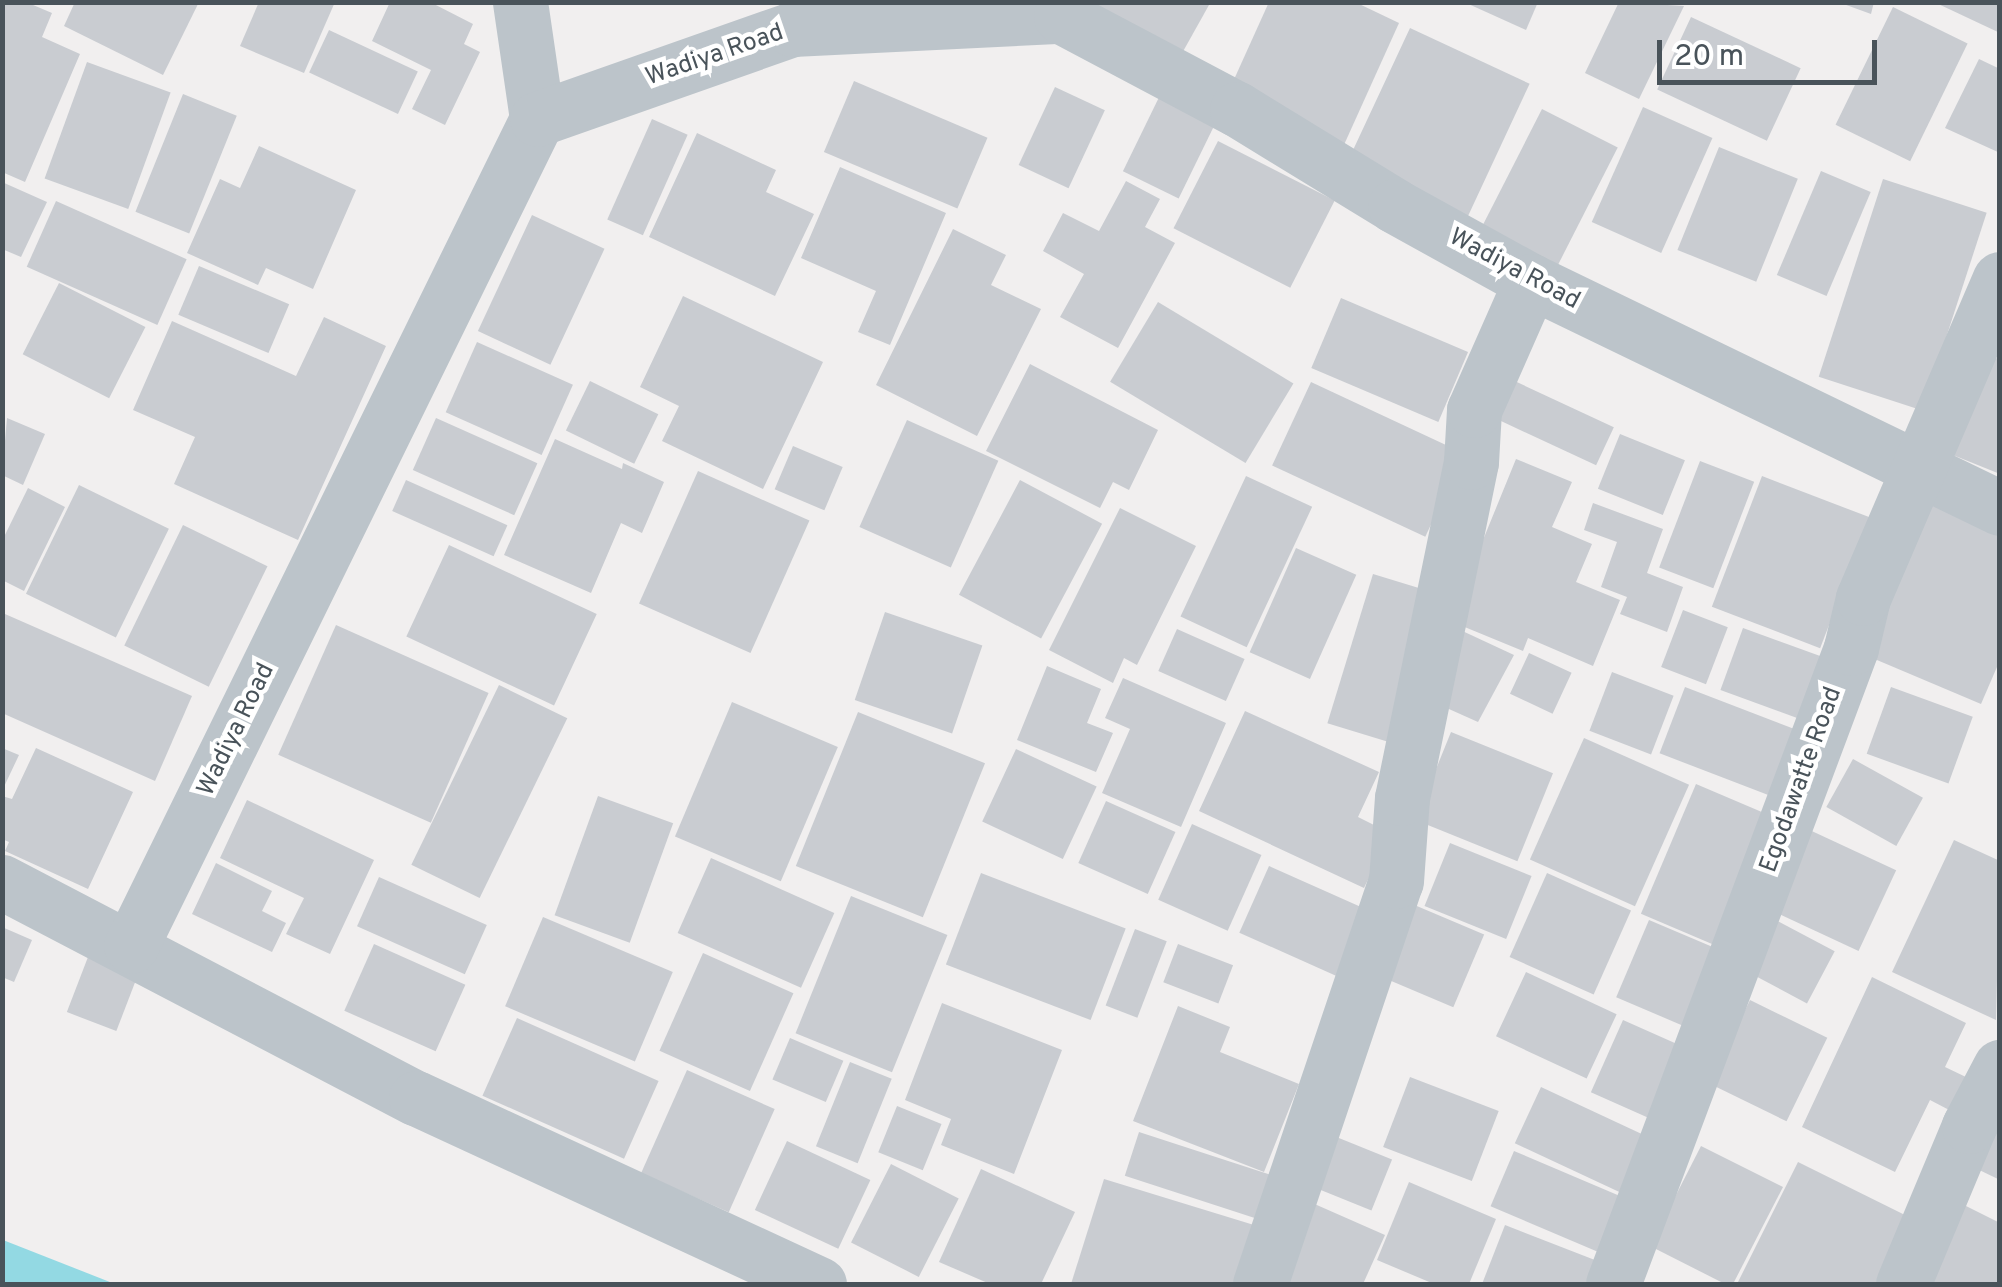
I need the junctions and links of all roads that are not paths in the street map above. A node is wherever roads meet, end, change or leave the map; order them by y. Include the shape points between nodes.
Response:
1 (520, 2) edge
2 (537, 119) junction
3 (2000, 279) edge
4 (1531, 281) junction
5 (1914, 470) junction
6 (2000, 508) edge
7 (2, 882) edge
8 (131, 946) junction
9 (2000, 1067) edge
10 (819, 1284) edge
11 (1260, 1284) edge
12 (1613, 1284) edge
13 (1903, 1284) edge

1 - 2 street
2 - 4 street, Wadiya Road via 792,29 1061,16 1237,109
2 - 8 street, Wadiya Road
3 - 5 street, Egodawatte Road
4 - 5 street, Wadiya Road
4 - 11 street via 1474,410 1472,462 1402,798 1396,880
5 - 6 street, Wadiya Road
5 - 12 street, Egodawatte Road
7 - 8 street
8 - 10 street via 416,1098
9 - 13 street

